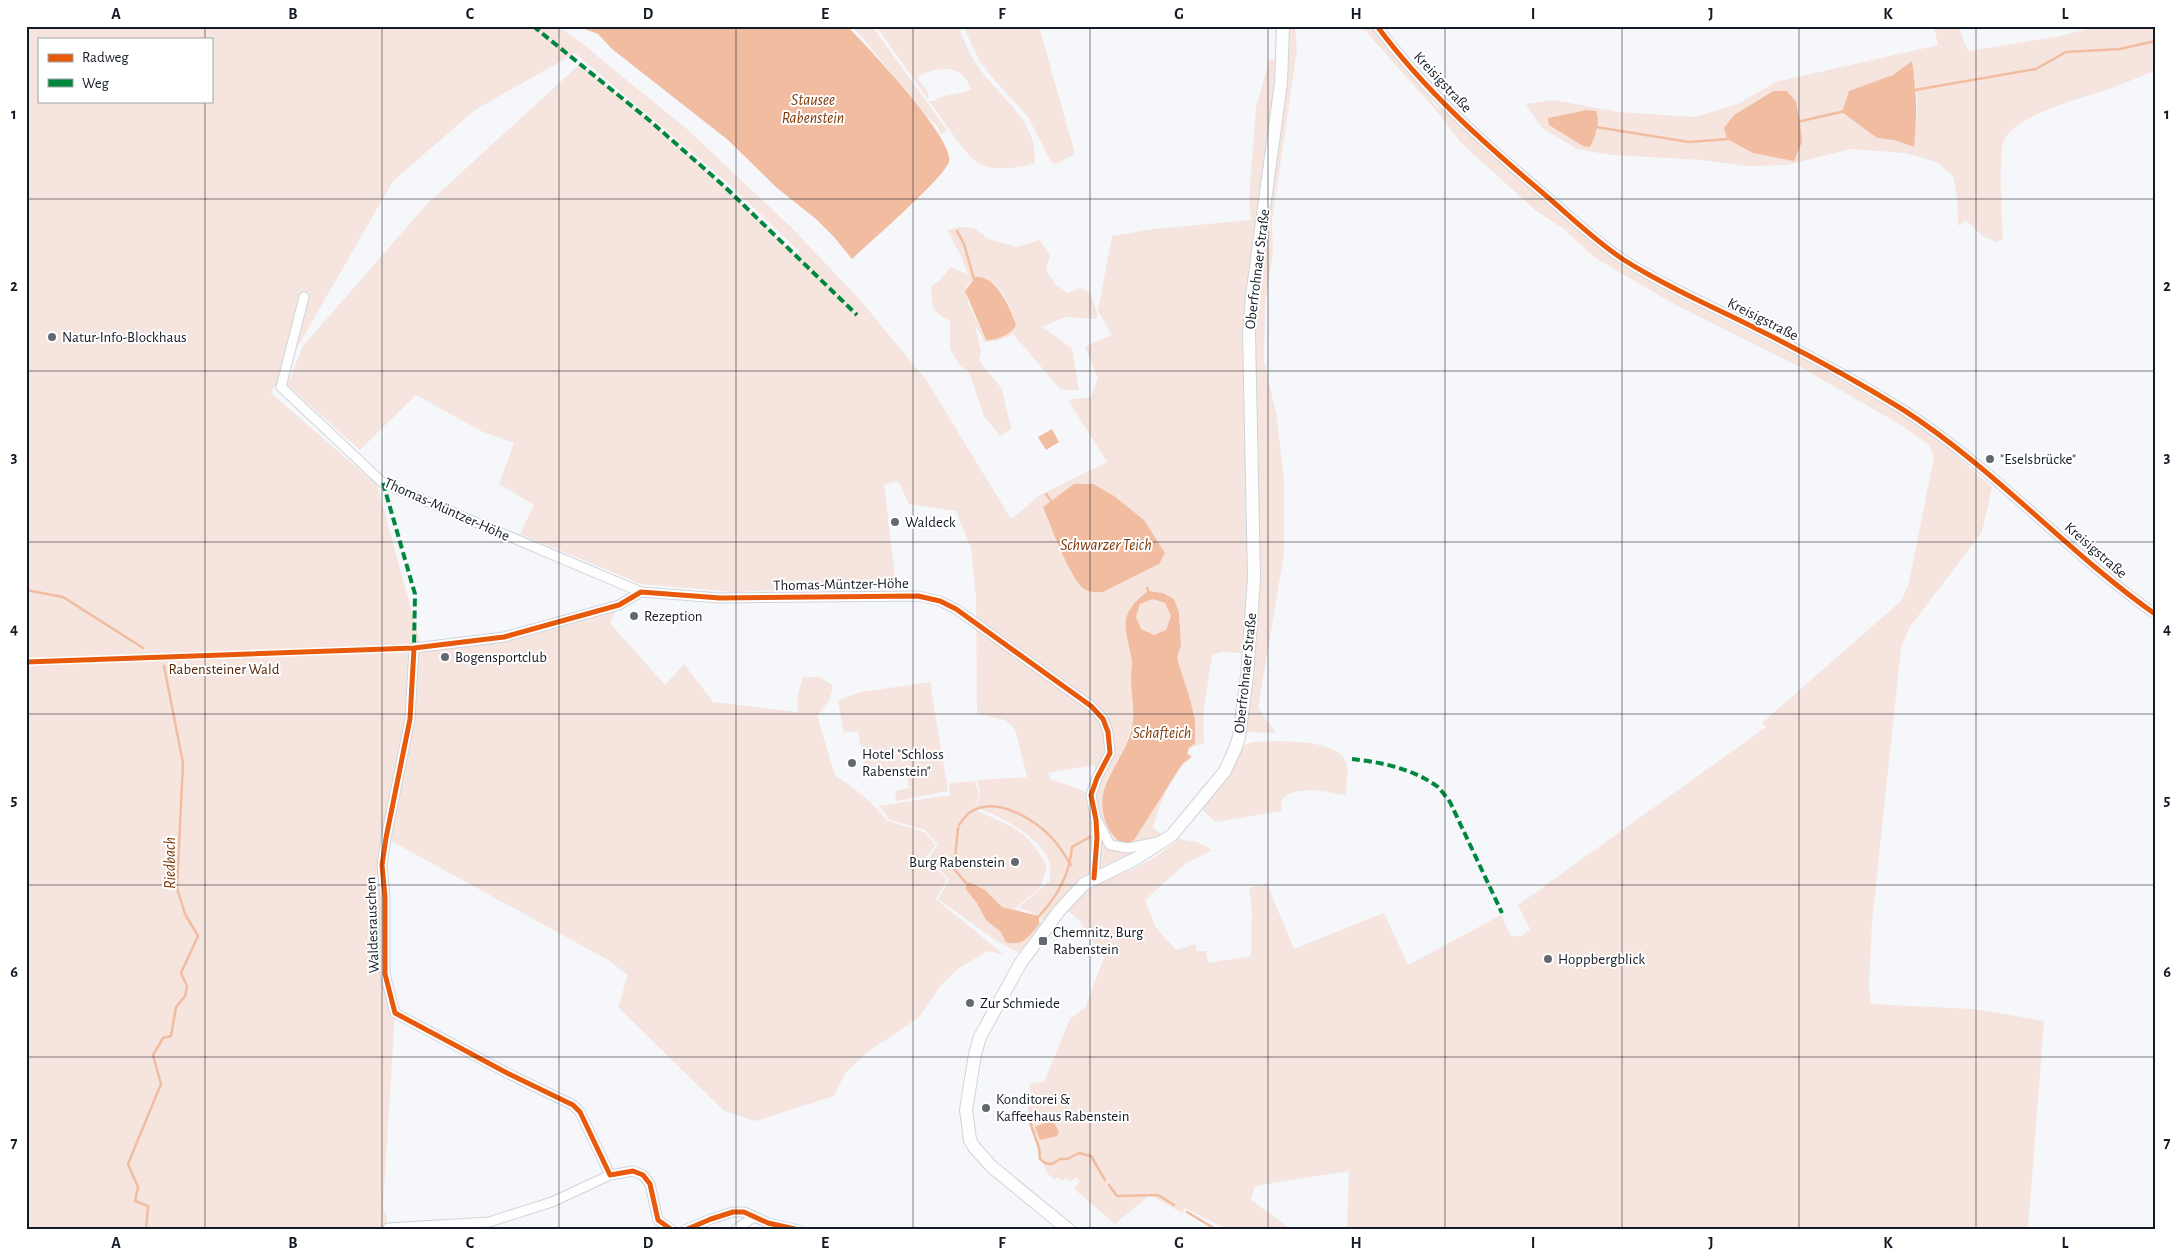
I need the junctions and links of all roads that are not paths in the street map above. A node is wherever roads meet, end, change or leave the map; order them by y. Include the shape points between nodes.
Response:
1 (1283, 26) edge
2 (1377, 26) edge
3 (304, 297) dead end
4 (641, 592) junction
5 (2155, 614) edge
6 (1096, 820) junction
7 (1164, 840) junction
8 (1094, 878) junction
9 (610, 1175) junction
10 (754, 1217) junction
11 (388, 1228) dead end
12 (672, 1230) edge
13 (686, 1230) edge
14 (735, 1230) edge
15 (799, 1230) edge
16 (1069, 1230) edge

1 - 7 main road, Oberfrohnaer Straße via 1282,83 1249,332 1254,578 1239,737 1225,772 1172,835
2 - 5 street, Kreisigstraße via 1476,134 1623,259 1902,410 1998,481 2127,594
3 - 4 street, Thomas-Müntzer-Höhe via 281,387 383,484
4 - 6 street, Thomas-Müntzer-Höhe via 720,598 918,596 956,609 1092,706 1103,719 1110,753 1091,795
4 - 9 street, Waldesrauschen via 619,605 504,637 414,648 410,719 382,865 385,974 395,1012 573,1105 580,1112
6 - 7 street via 1110,845 1120,848
6 - 8 street, Thomas-Müntzer-Höhe
7 - 8 main road, Oberfrohnaer Straße via 1137,858
8 - 16 main road, Oberfrohnaer Straße via 1059,911 1020,964 980,1037 966,1110 970,1140 979,1154
9 - 11 street via 552,1202 489,1222
9 - 12 street via 633,1170 643,1175 650,1184 658,1220
10 - 13 street via 744,1212 733,1212
10 - 14 street
10 - 15 street via 768,1224

